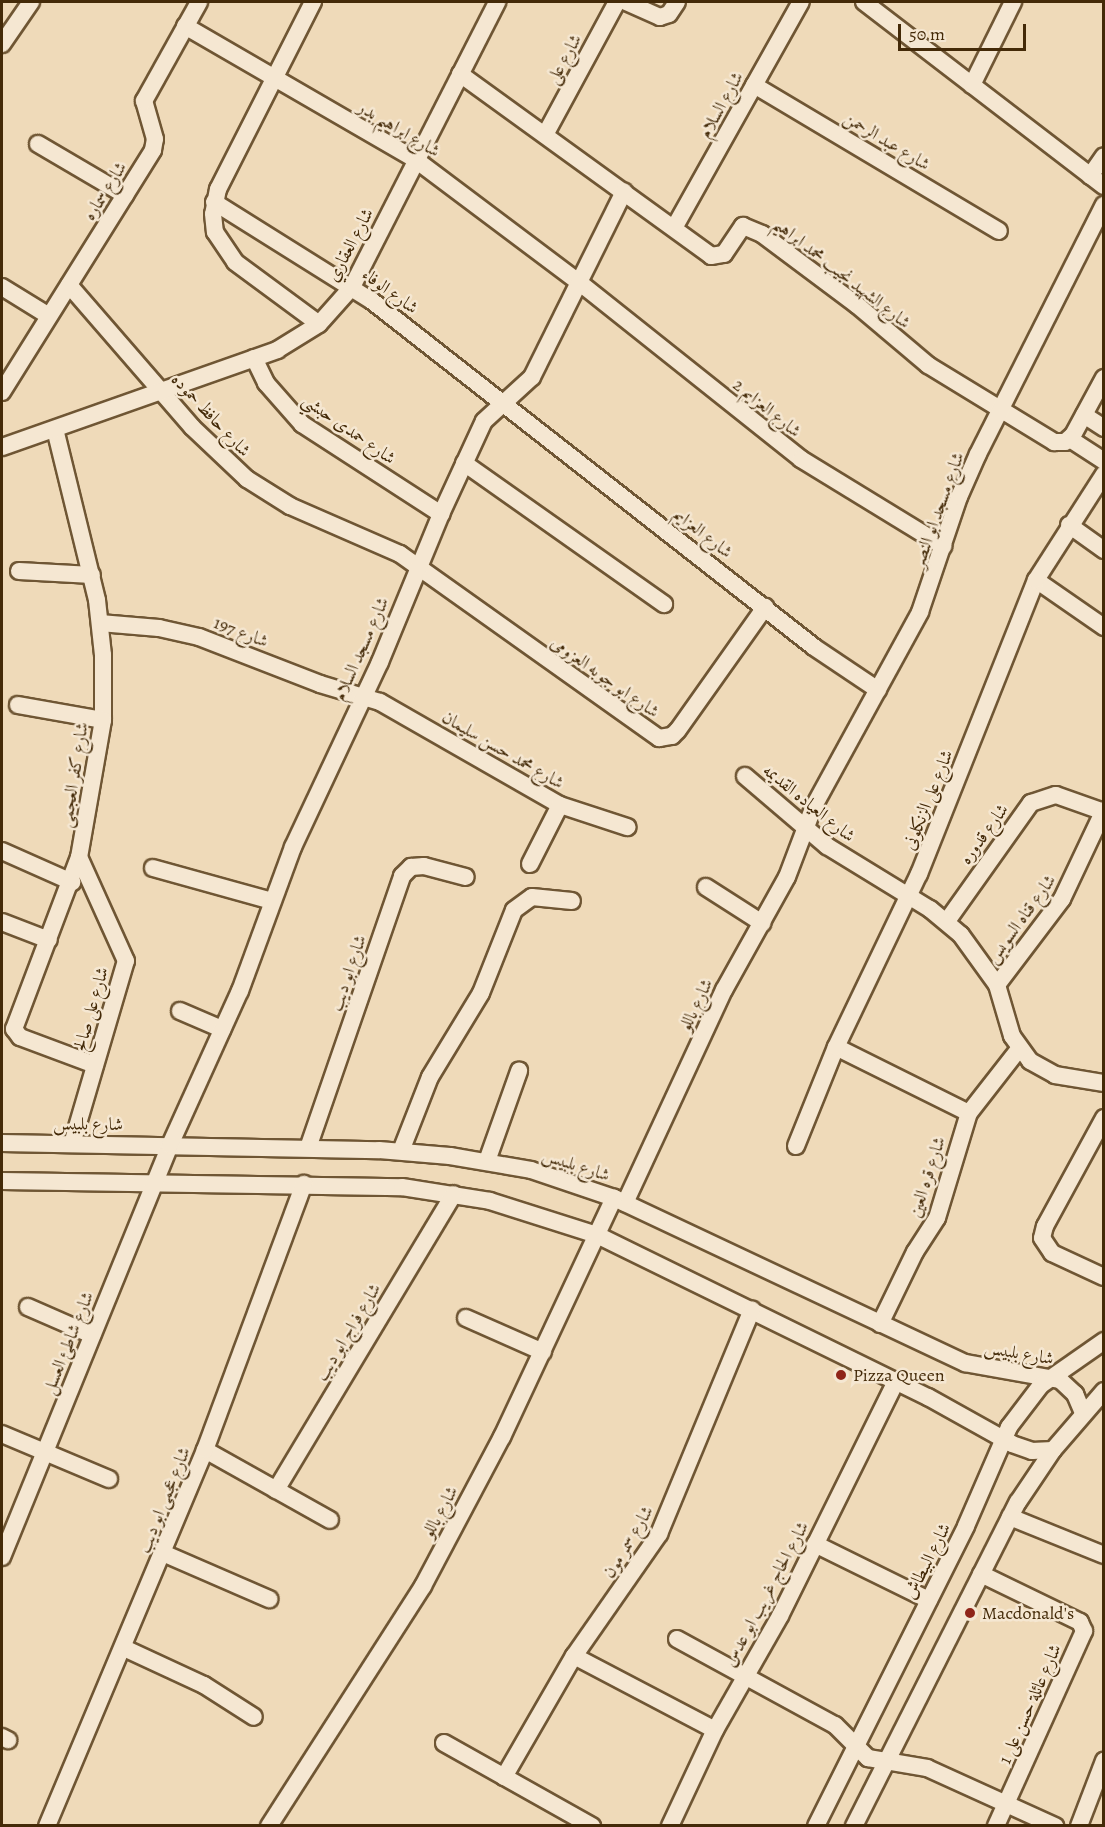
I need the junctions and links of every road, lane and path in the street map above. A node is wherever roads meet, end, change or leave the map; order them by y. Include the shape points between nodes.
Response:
1 (31, 2) edge
2 (199, 2) edge
3 (313, 2) edge
4 (497, 2) edge
5 (617, 2) edge
6 (626, 2) edge
7 (677, 2) edge
8 (801, 2) edge
9 (1013, 2) edge
10 (872, 4) edge
11 (185, 26) junction
12 (2, 44) edge
13 (460, 74) junction
14 (275, 78) junction
15 (754, 84) junction
16 (972, 85) junction
17 (545, 135) junction
18 (38, 144) dead end
19 (1104, 156) edge
20 (416, 160) junction
21 (1090, 176) junction
22 (1104, 186) edge
23 (624, 192) junction
24 (125, 195) junction
25 (214, 202) junction
26 (1104, 205) edge
27 (674, 228) junction
28 (999, 231) dead end
29 (580, 283) junction
30 (69, 285) junction
31 (2, 287) edge
32 (352, 287) junction
33 (50, 316) junction
34 (319, 324) junction
35 (254, 358) junction
36 (1104, 378) edge
37 (2, 392) edge
38 (162, 392) junction
39 (506, 402) junction
40 (999, 408) junction
41 (1084, 415) junction
42 (1104, 428) edge
43 (55, 429) junction
44 (1070, 439) junction
45 (2, 450) edge
46 (1104, 461) edge
47 (464, 463) junction
48 (1104, 474) edge
49 (441, 514) junction
50 (1069, 525) junction
51 (943, 546) junction
52 (1104, 550) edge
53 (417, 567) junction
54 (19, 571) dead end
55 (92, 575) junction
56 (1036, 580) junction
57 (664, 604) dead end
58 (765, 607) junction
59 (100, 623) junction
60 (1104, 627) edge
61 (878, 690) junction
62 (364, 696) junction
63 (18, 705) dead end
64 (102, 720) junction
65 (745, 776) dead end
66 (560, 805) junction
67 (1103, 811) edge
68 (804, 826) junction
69 (627, 827) dead end
70 (2, 851) edge
71 (79, 857) junction
72 (530, 864) dead end
73 (153, 868) dead end
74 (466, 877) dead end
75 (72, 882) junction
76 (706, 887) dead end
77 (910, 896) junction
78 (272, 901) junction
79 (572, 901) dead end
80 (947, 921) junction
81 (2, 922) edge
82 (762, 923) junction
83 (49, 940) junction
84 (997, 984) junction
85 (180, 1011) dead end
86 (222, 1029) junction
87 (836, 1047) junction
88 (1019, 1049) junction
89 (95, 1065) junction
90 (519, 1071) dead end
91 (1104, 1083) edge
92 (969, 1113) junction
93 (1104, 1118) edge
94 (2, 1143) edge
95 (72, 1144) junction
96 (170, 1145) junction
97 (796, 1146) dead end
98 (308, 1148) junction
99 (401, 1151) junction
100 (487, 1161) junction
101 (2, 1181) edge
102 (154, 1183) junction
103 (304, 1184) junction
104 (454, 1194) junction
105 (619, 1200) junction
106 (597, 1235) junction
107 (1102, 1273) edge
108 (28, 1307) dead end
109 (752, 1310) junction
110 (466, 1318) dead end
111 (880, 1324) junction
112 (92, 1335) junction
113 (1104, 1341) edge
114 (543, 1352) junction
115 (1051, 1377) junction
116 (896, 1381) junction
117 (1104, 1391) edge
118 (1083, 1413) junction
119 (2, 1434) edge
120 (1003, 1438) junction
121 (205, 1450) junction
122 (1053, 1450) junction
123 (45, 1452) junction
124 (109, 1479) dead end
125 (276, 1490) junction
126 (1010, 1517) junction
127 (330, 1520) dead end
128 (815, 1544) junction
129 (163, 1553) junction
130 (1104, 1555) edge
131 (2, 1557) edge
132 (981, 1574) junction
133 (269, 1599) dead end
134 (929, 1600) junction
135 (677, 1638) dead end
136 (124, 1648) junction
137 (574, 1656) junction
138 (745, 1676) junction
139 (254, 1717) dead end
140 (715, 1730) junction
141 (444, 1743) dead end
142 (855, 1746) junction
143 (886, 1761) junction
144 (1104, 1761) edge
145 (504, 1777) junction
146 (1006, 1803) junction
147 (47, 1826) edge
148 (268, 1826) edge
149 (592, 1826) edge
150 (670, 1826) edge
151 (816, 1826) edge
152 (854, 1826) edge
153 (996, 1826) edge
154 (1055, 1826) edge
155 (1079, 1826) edge

1 - 12 street
2 - 11 street, شارع سماره
3 - 14 street
4 - 13 street, شارع العقاري
5 - 17 street, شارع على
6 - 7 street via 660,17 669,14
8 - 15 street, شارع السلام
9 - 16 street
10 - 16 street
11 - 14 street, شارع ابراهيم بدر
11 - 24 street, شارع سماره via 145,97 144,110 155,145
13 - 17 street, شارع الشهيد نجيب محمد ابراهيم
13 - 20 street, شارع العقاري
14 - 20 street, شارع ابراهيم بدر
14 - 25 street
15 - 27 street, شارع السلام
15 - 28 street, شارع عبد الرحمن
16 - 21 street
17 - 23 street, شارع الشهيد نجيب محمد ابراهيم
18 - 24 street
19 - 21 street
20 - 29 street, شارع ابراهيم بدر
20 - 32 street, شارع العقاري
21 - 22 street
23 - 27 street, شارع الشهيد نجيب محمد ابراهيم
23 - 29 street, شارع مسجد السلام
24 - 30 street, شارع سماره
25 - 32 street, شارع الوفاء
25 - 34 street via 215,232 235,262
26 - 40 street, شارع مسجد ابو النصر
27 - 40 street, شارع الشهيد نجيب محمد ابراهيم via 715,258 723,254 741,228 749,226 858,305 928,365
29 - 39 street, شارع مسجد السلام via 532,377
29 - 51 street, شارع العزايم 2 via 816,471
30 - 33 street, شارع سماره
30 - 38 street, شارع حافظ حموده
31 - 33 street
32 - 34 street, شارع العقاري
32 - 39 street, شارع الوفاء
33 - 37 street, شارع سماره
34 - 35 street, شارع العقاري via 299,338
35 - 38 street, شارع العقاري
35 - 49 street, شارع حمدى حبشي via 266,383 302,424
36 - 41 street
38 - 43 street, شارع العقاري
38 - 53 street, شارع حافظ حموده via 209,445 254,484 290,506 390,548
39 - 47 street, شارع مسجد السلام via 484,421
39 - 58 street, شارع العزايم
40 - 44 street, شارع الشهيد نجيب محمد ابراهيم via 1054,442
40 - 51 street, شارع مسجد ابو النصر via 959,497
41 - 42 street
41 - 44 street
43 - 45 street, شارع العقاري
43 - 55 street, شارع كفر العجمى
44 - 46 street
47 - 49 street, شارع مسجد السلام
47 - 57 street
48 - 50 street, شارع على الزنكلونى
49 - 53 street, شارع مسجد السلام
50 - 52 street
50 - 56 street, شارع على الزنكلونى
51 - 61 street, شارع مسجد ابو النصر via 921,612
53 - 58 street, شارع ابو جوبه العزومى via 658,738 666,739 678,730
53 - 62 street, شارع مسجد السلام
54 - 55 street
55 - 59 street, شارع كفر العجمى
56 - 60 street
56 - 77 street, شارع على الزنكلونى
58 - 61 street, شارع العزايم via 814,647
59 - 62 street, شارع 197 via 159,628 199,637 320,684
59 - 64 street, شارع كفر العجمى
61 - 68 street, شارع مسجد ابو النصر
62 - 66 street, شارع محمد حسن سليمان via 396,710
62 - 78 street, شارع مسجد السلام via 338,746
63 - 64 street
64 - 71 street, شارع كفر العجمى
65 - 68 street, شارع العياده القديمه
66 - 69 street, شارع محمد حسن سليمان via 605,823
66 - 72 street
67 - 80 street, شارع قدوره via 1056,795 1031,803
67 - 84 street, شارع قناه السويس via 1062,899
68 - 77 street, شارع العياده القديمه via 839,855
68 - 82 street, شارع باللو via 787,877
70 - 75 street
71 - 75 street, شارع كفر العجمى
71 - 89 street, شارع على صالح via 126,961
73 - 78 street
74 - 98 street, شارع ابو ديب via 424,866 411,867 402,876
75 - 83 street, شارع كفر العجمى
76 - 82 street
77 - 80 street, شارع العياده القديمه
77 - 87 street, شارع على الزنكلونى
78 - 86 street, شارع مسجد السلام
79 - 99 street via 532,897 514,910 481,993 430,1077
80 - 84 street, شارع العياده القديمه
81 - 83 street
82 - 105 street, شارع باللو via 724,990
83 - 89 street, شارع كفر العجمى via 15,1032
84 - 88 street, شارع العياده القديمه
85 - 86 street
86 - 96 street, شارع مسجد السلام
87 - 92 street
87 - 97 street, شارع على الزنكلونى
88 - 91 street via 1030,1061 1055,1075
88 - 92 street, شارع قره العين
89 - 95 street, شارع على صالح
90 - 100 street
92 - 111 street, شارع قره العين via 937,1218
93 - 107 street via 1042,1238 1052,1253
94 - 95 street, شارع بلبيس
95 - 96 street, شارع بلبيس
96 - 98 street, شارع بلبيس
96 - 102 street, شارع شاطئ العسل
98 - 99 street, شارع بلبيس
99 - 100 street, شارع بلبيس
100 - 105 street, شارع بلبيس via 554,1176
101 - 102 street
102 - 103 street
102 - 112 street, شارع شاطئ العسل
103 - 104 street
103 - 121 street, شارع عجمى ابو ديب
104 - 106 street via 527,1210
104 - 125 street, شارع فراج ابو ديب
105 - 106 street, شارع باللو
105 - 111 street, شارع بلبيس
106 - 109 street
106 - 114 street, شارع باللو
108 - 112 street
109 - 116 street
109 - 137 street, شارع سمر مون via 659,1534
110 - 114 street
111 - 115 street, شارع بلبيس via 965,1362 993,1370
112 - 123 street, شارع شاطئ العسل
113 - 115 street, شارع البيطاش
114 - 148 street, شارع باللو via 405,1620
115 - 118 street, شارع بلبيس via 1075,1394
115 - 120 street, شارع البيطاش via 1023,1405
116 - 120 street
116 - 128 street, شارع الحاج غريب ابو عدس
117 - 118 street
118 - 122 street
119 - 123 street
120 - 122 street via 1032,1451
120 - 134 street, شارع البيطاش
121 - 125 street
121 - 129 street, شارع عجمى ابو ديب
122 - 126 street
123 - 124 street
123 - 131 street, شارع شاطئ العسل
125 - 127 street
126 - 130 street
126 - 132 street
128 - 134 street
128 - 138 street, شارع الحاج غريب ابو عدس
129 - 133 street
129 - 136 street, شارع عجمى ابو ديب
132 - 143 street
132 - 146 street, شارع عائلة حسن على 1 via 1080,1622 1084,1631
134 - 142 street, شارع البيطاش
135 - 138 street
136 - 139 street via 204,1685
136 - 147 street, شارع عجمى ابو ديب
137 - 140 street
137 - 145 street, شارع سمر مون
138 - 140 street, شارع الحاج غريب ابو عدس
138 - 142 street via 835,1725
140 - 150 street, شارع الحاج غريب ابو عدس
141 - 145 street
142 - 143 street via 868,1758
142 - 151 street, شارع البيطاش
143 - 146 street via 927,1768
143 - 152 street
144 - 155 street
145 - 149 street
146 - 153 street, شارع عائلة حسن على 1
146 - 154 street

